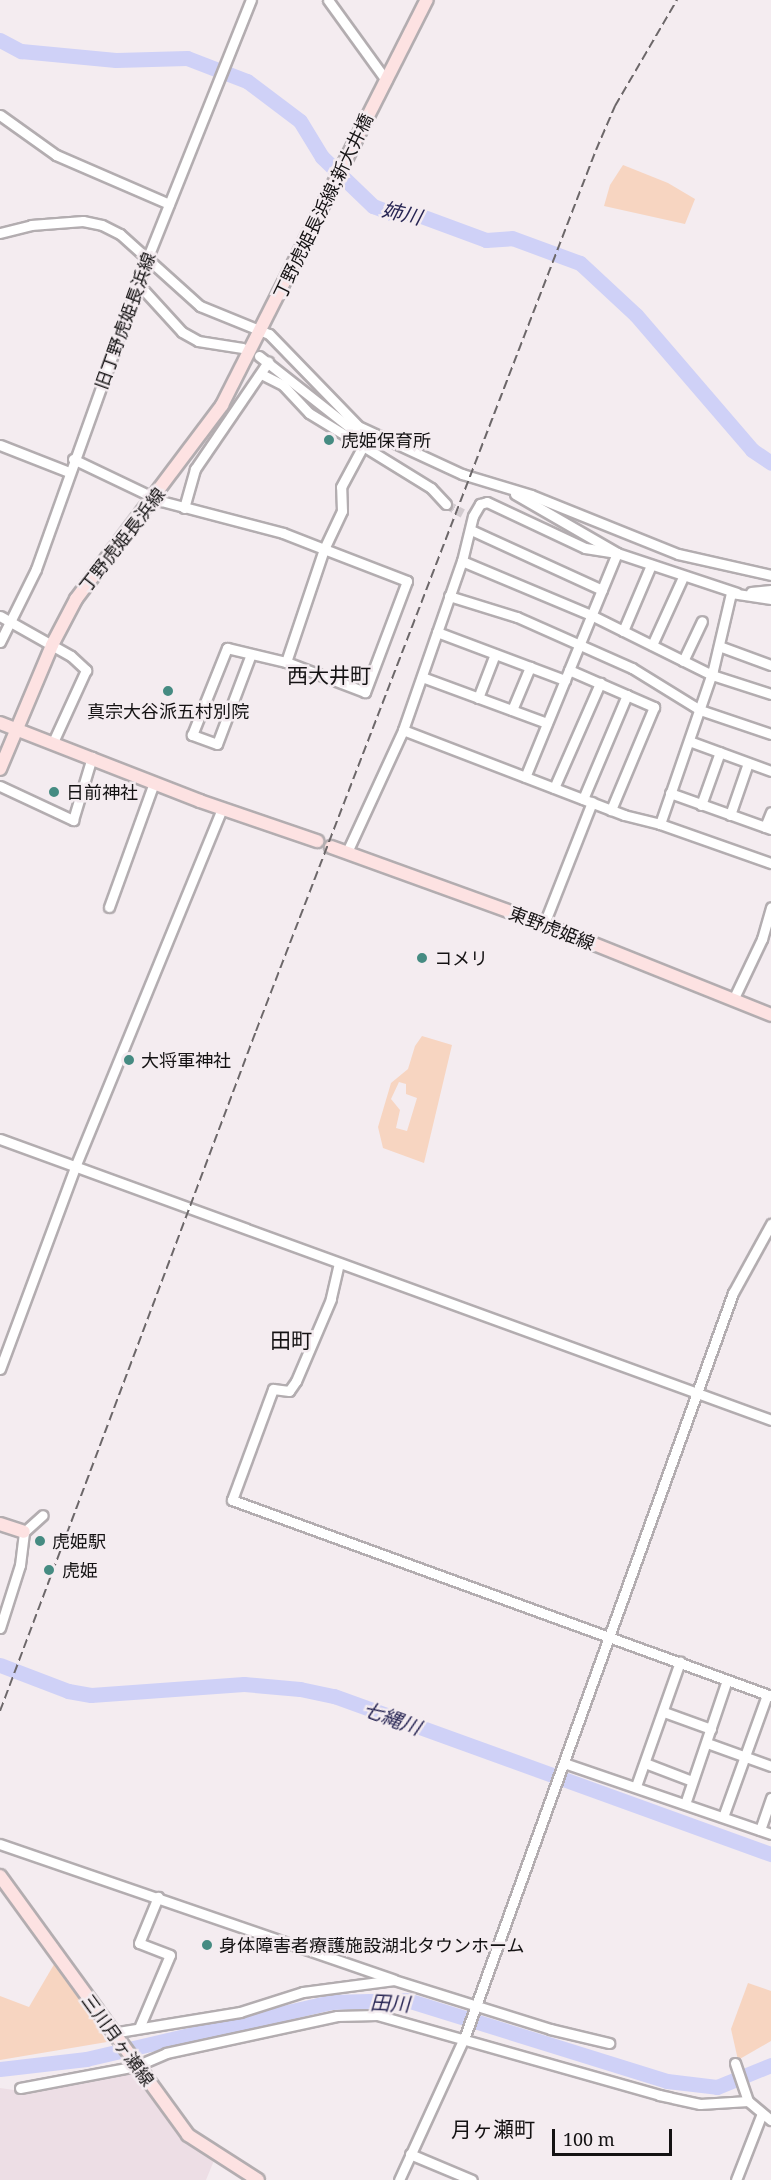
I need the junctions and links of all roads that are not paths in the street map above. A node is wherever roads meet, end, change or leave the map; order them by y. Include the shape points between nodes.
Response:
1 (251, 0) edge
2 (328, 0) edge
3 (427, 0) edge
4 (384, 84) junction
5 (0, 115) edge
6 (169, 204) junction
7 (0, 233) edge
8 (148, 257) junction
9 (140, 286) junction
10 (263, 326) junction
11 (242, 348) dead end
12 (259, 356) dead end
13 (268, 362) junction
14 (261, 374) junction
15 (333, 402) junction
16 (322, 409) junction
17 (0, 445) edge
18 (363, 446) junction
19 (73, 459) junction
20 (69, 472) junction
21 (503, 487) junction
22 (154, 498) junction
23 (447, 504) tunnel mouth
24 (184, 508) junction
25 (471, 530) junction
26 (324, 549) junction
27 (617, 553) junction
28 (462, 561) junction
29 (651, 565) junction
30 (771, 575) edge
31 (683, 576) junction
32 (602, 590) junction
33 (771, 590) edge
34 (731, 593) junction
35 (449, 596) junction
36 (771, 599) edge
37 (591, 615) junction
38 (0, 616) edge
39 (10, 621) junction
40 (702, 621) dead end
41 (623, 631) junction
42 (437, 632) junction
43 (0, 642) edge
44 (52, 645) junction
45 (579, 645) junction
46 (652, 645) junction
47 (719, 646) junction
48 (251, 654) junction
49 (495, 654) junction
50 (683, 661) junction
51 (286, 662) junction
52 (771, 665) edge
53 (530, 667) junction
54 (569, 670) junction
55 (712, 675) junction
56 (422, 677) junction
57 (565, 680) junction
58 (600, 683) junction
59 (771, 694) edge
60 (627, 695) junction
61 (478, 698) junction
62 (512, 710) junction
63 (700, 710) junction
64 (0, 723) edge
65 (547, 723) junction
66 (16, 728) junction
67 (403, 730) junction
68 (771, 734) edge
69 (689, 741) junction
70 (53, 742) junction
71 (720, 752) junction
72 (92, 757) junction
73 (748, 763) junction
74 (0, 769) edge
75 (771, 771) edge
76 (525, 777) junction
77 (154, 783) junction
78 (0, 786) edge
79 (554, 788) junction
80 (670, 793) junction
81 (587, 801) junction
82 (702, 805) junction
83 (222, 808) junction
84 (611, 810) junction
85 (771, 812) edge
86 (730, 815) junction
87 (660, 824) junction
88 (768, 828) edge
89 (317, 841) dead end
90 (332, 847) dead end
91 (347, 852) junction
92 (771, 863) edge
93 (109, 907) dead end
94 (771, 907) edge
95 (544, 924) junction
96 (733, 1000) junction
97 (771, 1015) edge
98 (0, 1139) edge
99 (75, 1167) junction
100 (771, 1224) edge
101 (339, 1263) junction
102 (0, 1369) edge
103 (697, 1394) junction
104 (771, 1420) edge
105 (43, 1515) dead end
106 (0, 1524) edge
107 (24, 1532) junction
108 (0, 1628) edge
109 (609, 1636) junction
110 (680, 1662) junction
111 (728, 1680) junction
112 (769, 1695) edge
113 (664, 1712) junction
114 (711, 1729) junction
115 (707, 1743) junction
116 (744, 1755) junction
117 (645, 1763) junction
118 (563, 1764) junction
119 (771, 1766) edge
120 (692, 1781) junction
121 (636, 1786) junction
122 (771, 1798) edge
123 (685, 1804) junction
124 (723, 1817) junction
125 (760, 1830) junction
126 (771, 1834) edge
127 (0, 1844) edge
128 (0, 1876) edge
129 (158, 1897) junction
130 (394, 1980) junction
131 (476, 2006) junction
132 (139, 2028) junction
133 (114, 2036) junction
134 (464, 2037) junction
135 (609, 2043) dead end
136 (134, 2063) junction
137 (735, 2064) dead end
138 (20, 2088) dead end
139 (748, 2100) junction
140 (761, 2116) junction
141 (771, 2120) edge
142 (410, 2154) junction
143 (258, 2180) edge
144 (399, 2180) edge
145 (472, 2180) edge
146 (736, 2180) edge

1 - 6 street, 旧丁野虎姫長浜線
2 - 4 street
3 - 4 main road
4 - 10 main road, 丁野虎姫長浜線;新大井橋
5 - 6 street via 56,154
6 - 8 street, 旧丁野虎姫長浜線
7 - 8 street via 31,225 83,221 120,234
8 - 9 street, 旧丁野虎姫長浜線
8 - 10 street via 200,306
9 - 11 street via 182,332 198,341
9 - 19 street, 旧丁野虎姫長浜線
10 - 15 street via 323,386
10 - 22 main road, 丁野虎姫長浜線 via 222,405
12 - 13 street
13 - 14 street
13 - 16 street
14 - 18 street via 283,385 309,413
14 - 24 street via 195,469
15 - 16 street
15 - 21 street via 358,426 462,474
16 - 18 street via 365,441
17 - 20 street
18 - 23 street via 431,488
18 - 26 street via 341,487 342,511
19 - 20 street, 旧丁野虎姫長浜線
19 - 22 street
20 - 39 street, 旧丁野虎姫長浜線 via 36,569
21 - 27 street
21 - 30 street via 678,554
22 - 24 street
22 - 44 main road, 丁野虎姫長浜線 via 99,566
24 - 26 street via 283,533
25 - 27 street via 468,514 480,504 494,501 585,548
25 - 28 street
25 - 32 street
26 - 51 street
26 - 51 street via 407,581 365,692
27 - 29 street
27 - 32 street
28 - 35 street
28 - 37 street
29 - 31 street
29 - 41 street
31 - 34 street
31 - 46 street
32 - 37 street
33 - 34 street
34 - 36 street
34 - 47 street
35 - 42 street
35 - 45 street via 517,617
37 - 41 street
37 - 45 street
38 - 39 street
39 - 43 street, 旧丁野虎姫長浜線
39 - 44 street
40 - 50 street
41 - 46 street
42 - 49 street
42 - 56 street
44 - 66 main road, 丁野虎姫長浜線
44 - 70 street via 86,670
45 - 54 street
45 - 63 street via 632,668
46 - 50 street
47 - 52 street
47 - 55 street
48 - 48 street via 227,648 192,735 217,744
48 - 51 street
49 - 53 street
49 - 61 street
50 - 55 street
53 - 57 street
53 - 62 street
54 - 57 street
54 - 58 street
55 - 59 street
55 - 63 street
56 - 61 street
56 - 67 street
57 - 65 street
58 - 60 street
58 - 79 street
60 - 81 street
60 - 84 street via 654,707
61 - 62 street
62 - 65 street
63 - 68 street
63 - 69 street
64 - 66 main road
65 - 76 street
66 - 70 main road
66 - 74 main road, 丁野虎姫長浜線
67 - 76 street
67 - 91 street
69 - 71 street
69 - 80 street
70 - 72 main road
71 - 73 street
71 - 82 street
72 - 77 main road
72 - 78 street via 73,820
73 - 75 street
73 - 86 street
76 - 79 street
77 - 83 main road
77 - 93 street
79 - 81 street
80 - 82 street
80 - 87 street
81 - 84 street
81 - 95 street
82 - 86 street
83 - 89 main road
83 - 99 street
84 - 87 street
85 - 88 street
86 - 88 street
87 - 92 street
90 - 91 main road, 東野虎姫線
91 - 95 main road, 東野虎姫線
94 - 96 street via 762,939
95 - 96 main road, 東野虎姫線
96 - 97 main road, 東野虎姫線
98 - 99 street
99 - 101 street
99 - 102 street
100 - 103 street via 733,1293
101 - 103 street
101 - 109 street via 331,1299 296,1381 289,1391 273,1389 232,1500
103 - 104 street
103 - 109 street
105 - 107 street
106 - 107 main road
107 - 108 street via 20,1565
109 - 110 street
109 - 118 street
110 - 111 street
110 - 113 street
111 - 112 street
111 - 114 street
112 - 116 street
113 - 114 street
113 - 117 street
114 - 115 street
115 - 116 street
115 - 120 street
116 - 119 street
116 - 124 street
117 - 120 street
117 - 121 street
118 - 121 street
118 - 131 street
120 - 123 street
121 - 123 street
122 - 125 street
123 - 124 street
124 - 125 street
125 - 126 street
127 - 129 street
128 - 133 main road, 三川月ヶ瀬線
129 - 130 street
129 - 132 street via 139,1943 170,1955
130 - 131 street
130 - 132 street via 303,1992 240,2012
131 - 134 street
131 - 135 street
132 - 133 street
133 - 136 main road, 三川月ヶ瀬線
134 - 136 street via 377,2015 337,2016
134 - 139 street via 690,2102
134 - 142 street
136 - 138 street
136 - 143 main road, 三川月ヶ瀬線 via 188,2136
137 - 139 street
139 - 140 street
140 - 141 street
140 - 146 street
142 - 144 street
142 - 145 street

